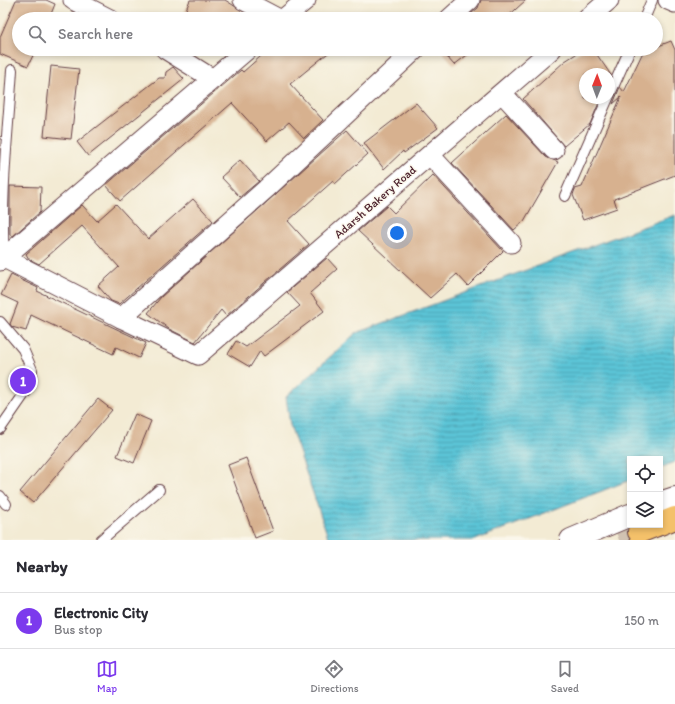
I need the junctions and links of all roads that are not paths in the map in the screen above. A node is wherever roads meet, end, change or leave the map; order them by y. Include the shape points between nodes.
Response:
1 (73, 0) edge
2 (243, 0) edge
3 (306, 0) edge
4 (470, 0) edge
5 (609, 0) edge
6 (652, 0) edge
7 (668, 0) edge
8 (675, 3) edge
9 (96, 12) edge
10 (266, 12) edge
11 (291, 12) edge
12 (457, 12) edge
13 (595, 12) edge
14 (647, 12) edge
15 (176, 56) edge
16 (240, 56) edge
17 (409, 56) edge
18 (544, 56) edge
19 (627, 56) edge
20 (12, 70) dead end
21 (213, 79) junction
22 (615, 83) edge
23 (502, 93) junction
24 (606, 104) edge
25 (554, 150) dead end
26 (430, 155) junction
27 (565, 196) dead end
28 (511, 243) dead end
29 (2, 260) edge
30 (121, 318) junction
31 (0, 322) edge
32 (0, 429) edge
33 (159, 490) dead end
34 (0, 496) edge
35 (675, 498) edge
36 (663, 502) edge
37 (6, 504) dead end
38 (675, 518) edge
39 (663, 521) edge
40 (628, 528) edge
41 (101, 540) edge
42 (571, 540) edge

1 - 9 street
2 - 10 street
3 - 11 street
4 - 12 street
5 - 13 street
6 - 14 lane
7 - 8 street
15 - 21 street
16 - 21 street
17 - 30 street via 266,190
18 - 23 street, Adarsh Bakery Road
19 - 22 lane
20 - 29 lane via 3,202
21 - 29 street
23 - 25 street
23 - 26 street, Adarsh Bakery Road
24 - 27 lane
26 - 28 street
26 - 30 street, Adarsh Bakery Road via 198,356
29 - 30 street
31 - 32 lane via 23,349 32,370 27,390
33 - 41 lane
34 - 37 lane
35 - 36 street
38 - 39 highway
40 - 42 street

